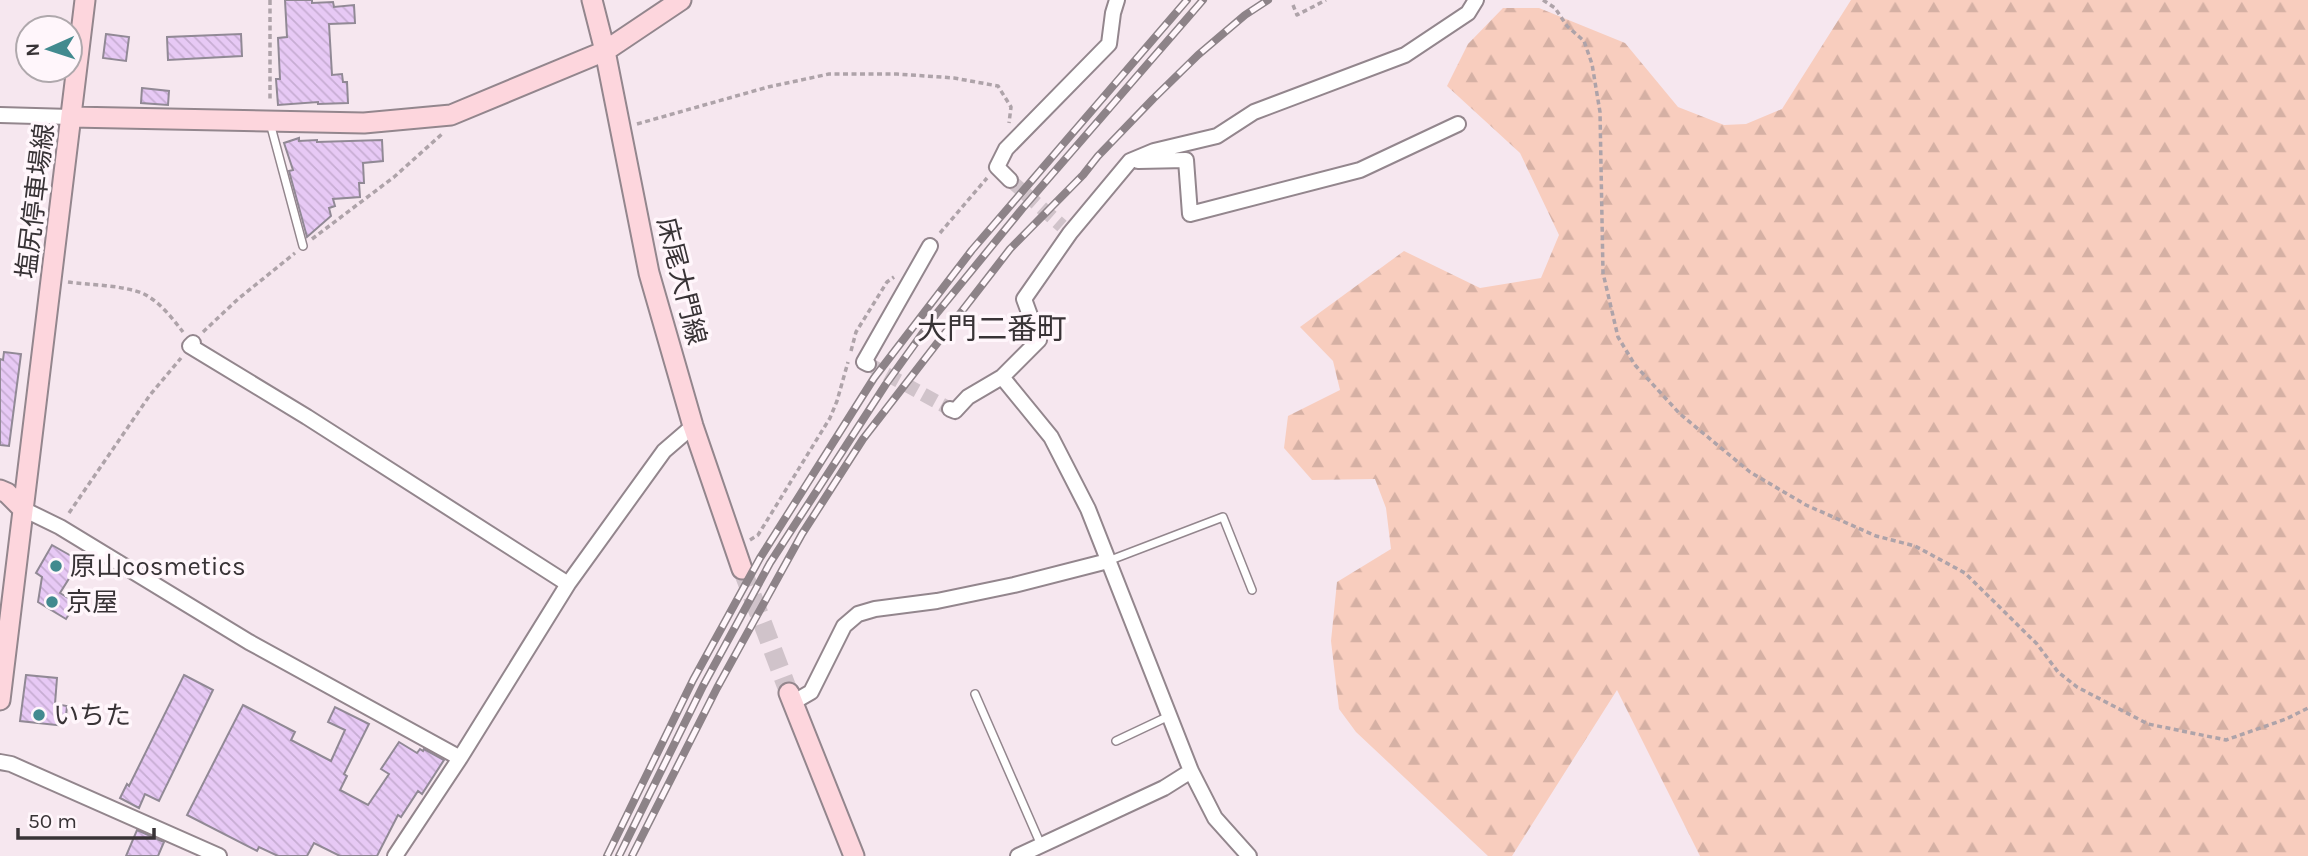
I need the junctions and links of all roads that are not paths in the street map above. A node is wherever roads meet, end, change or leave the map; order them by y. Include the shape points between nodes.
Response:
1 (85, 0) edge
2 (592, 0) edge
3 (681, 0) edge
4 (1117, 0) edge
5 (1476, 0) edge
6 (605, 51) junction
7 (0, 115) edge
8 (71, 117) junction
9 (270, 122) junction
10 (1458, 124) dead end
11 (1130, 161) junction
12 (1010, 180) tunnel mouth
13 (303, 246) road end
14 (930, 246) road end
15 (191, 344) road end
16 (867, 364) dead end
17 (1002, 377) junction
18 (950, 409) dead end
19 (693, 426) junction
20 (0, 489) edge
21 (23, 509) junction
22 (740, 559) tunnel mouth
23 (1108, 561) junction
24 (568, 584) junction
25 (1252, 590) dead end
26 (4, 630) edge
27 (1, 690) edge
28 (975, 694) dead end
29 (790, 698) joint
30 (1170, 716) junction
31 (1116, 741) dead end
32 (460, 758) junction
33 (0, 762) edge
34 (1191, 771) junction
35 (1041, 845) junction
36 (219, 856) edge
37 (395, 856) edge
38 (854, 856) edge
39 (1018, 856) edge
40 (1249, 856) edge

1 - 8 main road, 塩尻停車場線
2 - 6 main road, 床尾大門線
3 - 6 main road
4 - 12 street via 1110,44 1006,149 997,167
5 - 11 street via 1468,13 1405,55 1254,112 1217,136
6 - 9 main road via 451,115 364,123
6 - 19 main road, 床尾大門線 via 649,273
7 - 8 street
8 - 9 main road
8 - 21 main road, 塩尻停車場線
9 - 13 lane
10 - 11 street via 1360,170 1190,214 1186,160
11 - 17 street via 1066,230 1024,299 1039,340
14 - 16 street via 864,362
15 - 24 street
17 - 18 street via 968,397 955,411
17 - 23 street via 1051,437 1088,509
19 - 22 main road, 床尾大門線
19 - 24 street via 664,452
20 - 21 main road
21 - 26 main road, 塩尻停車場線
21 - 32 street
23 - 25 lane via 1223,517
23 - 29 street via 1014,585 858,614 844,626 811,692
23 - 30 street
24 - 32 street
26 - 27 main road, 塩尻停車場線
28 - 35 lane
29 - 38 main road
30 - 31 lane
30 - 34 street
32 - 37 street
33 - 36 street
34 - 35 street
34 - 40 street via 1215,818
35 - 39 street

